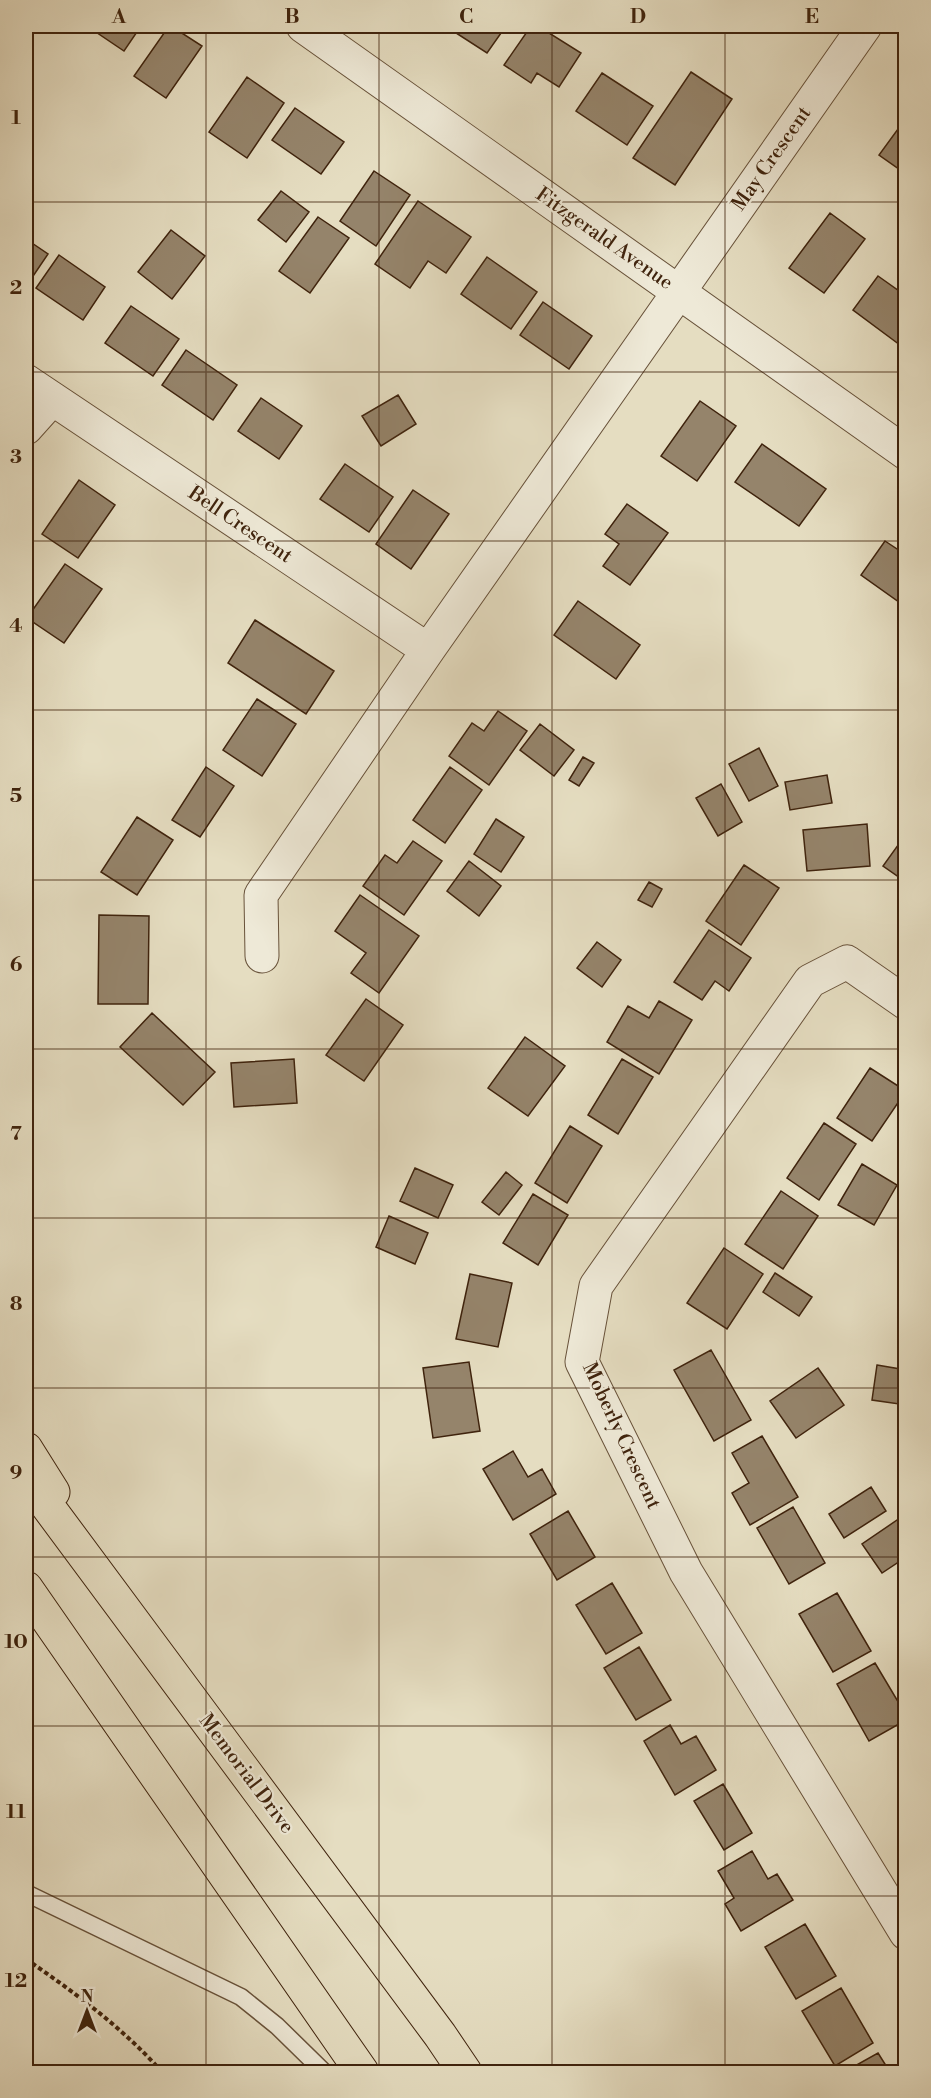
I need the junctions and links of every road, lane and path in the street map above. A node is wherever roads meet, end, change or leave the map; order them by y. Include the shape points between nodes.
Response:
1 (303, 26) edge
2 (865, 26) edge
3 (680, 293) junction
4 (26, 381) edge
5 (52, 399) junction
6 (26, 428) edge
7 (906, 453) edge
8 (429, 650) junction
9 (261, 956) dead end
10 (906, 1003) edge
11 (26, 1449) edge
12 (26, 1477) edge
13 (26, 1588) edge
14 (26, 1617) edge
15 (145, 1639) junction
16 (153, 1771) junction
17 (26, 1893) edge
18 (906, 1933) edge
19 (26, 1959) edge
20 (162, 2073) edge
21 (324, 2073) edge
22 (362, 2073) edge
23 (465, 2073) edge

1 - 3 street, Fitzgerald Avenue
2 - 3 street, May Crescent
3 - 7 street, Fitzgerald Avenue
3 - 8 street
4 - 5 street, Bell Crescent
5 - 6 street
5 - 8 street, Bell Crescent
8 - 9 street via 261,895
10 - 18 street, Moberly Crescent via 847,962 810,981 596,1286 582,1362 686,1572
11 - 15 highway
12 - 15 highway, Memorial Drive
13 - 16 highway
14 - 16 highway
15 - 23 highway, Memorial Drive
16 - 22 highway
17 - 21 lane via 241,1997
19 - 20 path via 74,1993 145,2053

